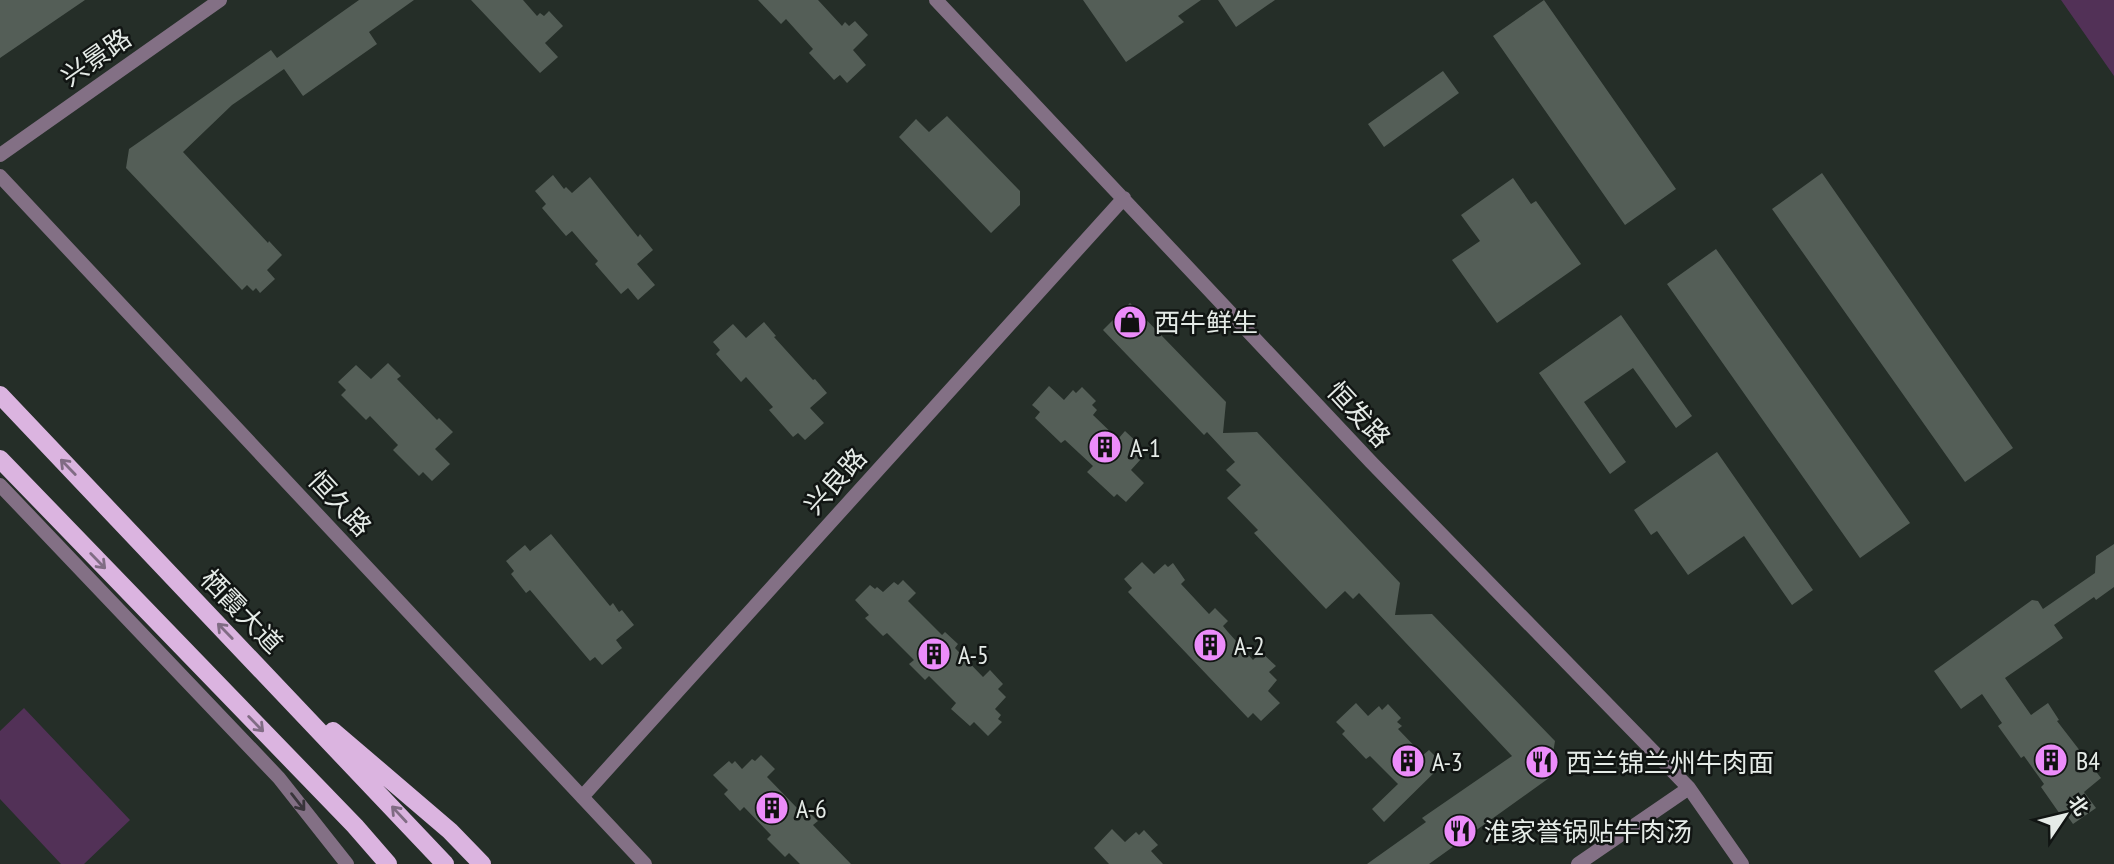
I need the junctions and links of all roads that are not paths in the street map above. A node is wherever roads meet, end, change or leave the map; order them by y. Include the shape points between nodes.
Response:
1 (220, 0) edge
2 (936, 0) edge
3 (0, 155) edge
4 (0, 176) edge
5 (1124, 198) junction
6 (0, 395) edge
7 (0, 458) edge
8 (0, 485) edge
9 (260, 668) junction
10 (1689, 788) junction
11 (582, 797) junction
12 (347, 864) edge
13 (388, 864) edge
14 (445, 864) edge
15 (482, 864) edge
16 (645, 864) edge
17 (1578, 864) edge
18 (1742, 864) edge

1 - 3 street, 兴景路
2 - 5 street, 恒发路
4 - 11 street, 恒久路
5 - 10 street, 恒发路 via 1371,462
5 - 11 street, 兴良路
9 -> 6 main road, 栖霞大道
7 -> 13 main road
8 -> 12 street via 279,778
14 -> 9 main road, 栖霞大道
9 - 15 main road via 450,831
10 - 17 street
10 - 18 street, 恒发路
11 - 16 street, 恒久路

